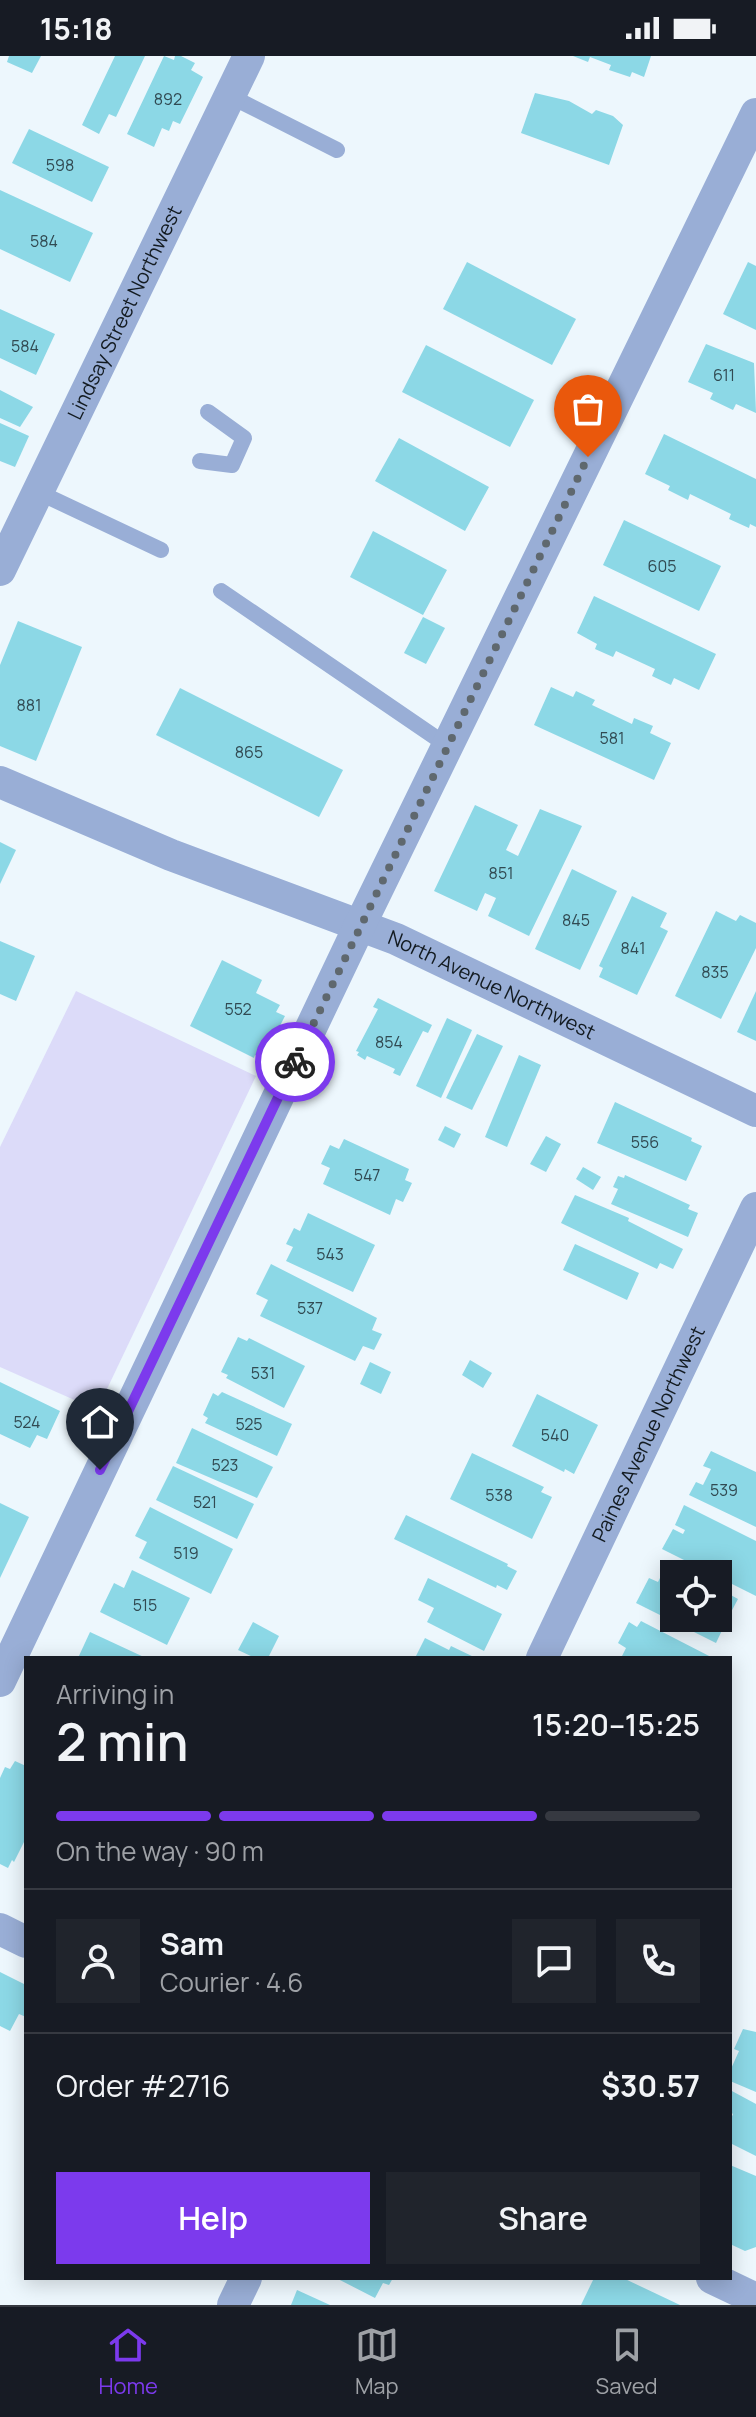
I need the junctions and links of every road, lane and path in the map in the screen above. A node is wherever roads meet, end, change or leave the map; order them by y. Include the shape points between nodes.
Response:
1 (239, 59) edge
2 (230, 96) junction
3 (756, 114) edge
4 (337, 150) dead end
5 (208, 412) dead end
6 (200, 461) dead end
7 (38, 492) junction
8 (161, 550) dead end
9 (0, 570) edge
10 (221, 591) dead end
11 (448, 746) junction
12 (0, 782) edge
13 (359, 927) junction
14 (756, 1111) edge
15 (756, 1208) edge
16 (9, 1639) edge
17 (543, 1656) edge
18 (0, 1681) edge
19 (0, 1929) edge
20 (24, 1941) edge
21 (245, 2280) edge
22 (716, 2280) edge
23 (756, 2299) edge
24 (233, 2305) edge

1 - 2 street, Lindsay Street Northwest
2 - 4 lane
2 - 7 street, Lindsay Street Northwest
3 - 11 street
5 - 6 lane via 244,438 232,465
7 - 8 lane
7 - 9 street, Lindsay Street Northwest
10 - 11 lane
11 - 13 street
12 - 13 street, North Avenue Northwest
13 - 14 street, North Avenue Northwest via 396,939
13 - 16 street
15 - 17 street, Paines Avenue Northwest
16 - 18 street
19 - 20 street
21 - 24 street
22 - 23 street

